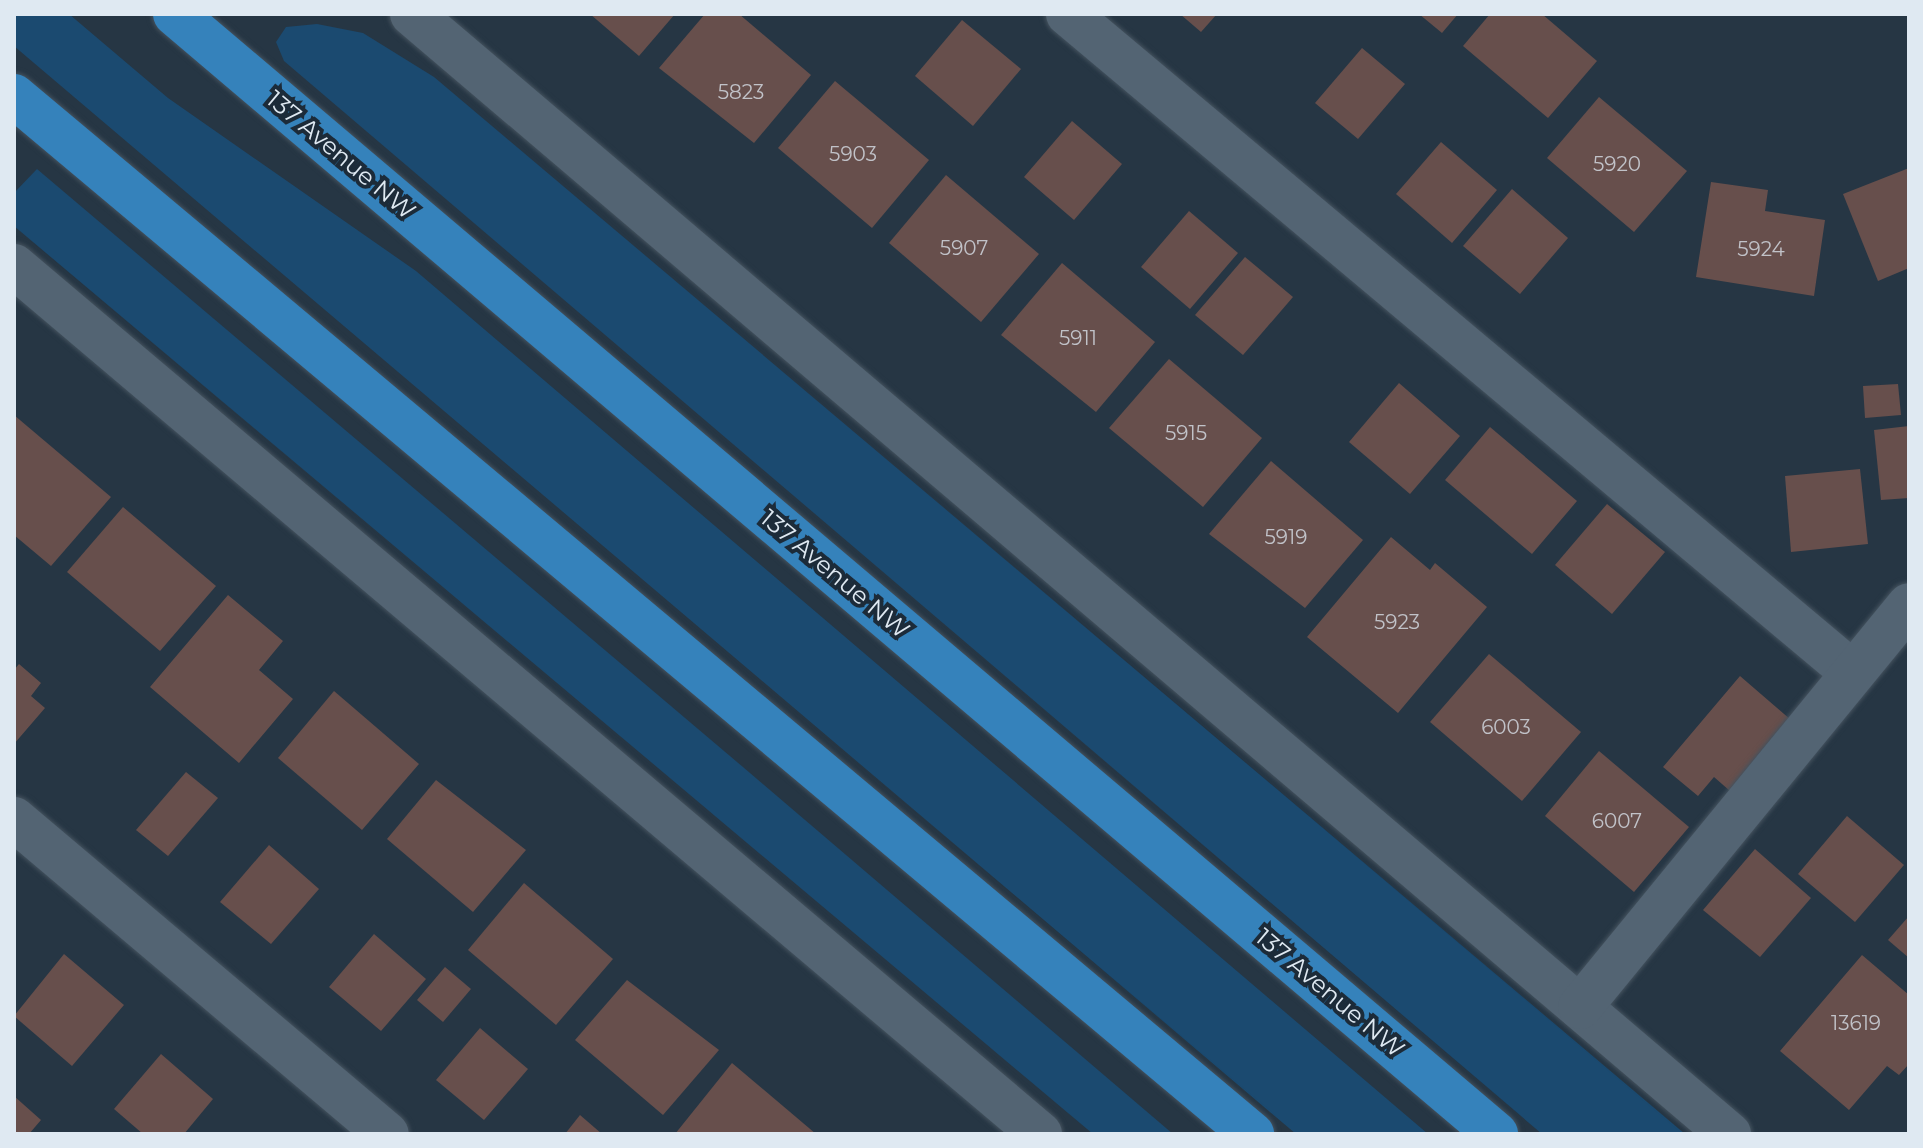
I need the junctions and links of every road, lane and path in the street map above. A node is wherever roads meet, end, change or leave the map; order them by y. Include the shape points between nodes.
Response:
1 (175, 14) edge
2 (412, 14) edge
3 (1068, 14) edge
4 (14, 96) edge
5 (14, 266) edge
6 (1909, 605) edge
7 (1852, 672) junction
8 (14, 819) edge
9 (1580, 1007) junction
10 (387, 1134) edge
11 (1040, 1134) edge
12 (1252, 1134) edge
13 (1496, 1134) edge
14 (1729, 1134) edge

1 - 13 main road, 137 Avenue NW
2 - 9 street
3 - 7 street
4 - 12 main road
5 - 11 street
6 - 7 street
7 - 9 street
8 - 10 street
9 - 14 street

